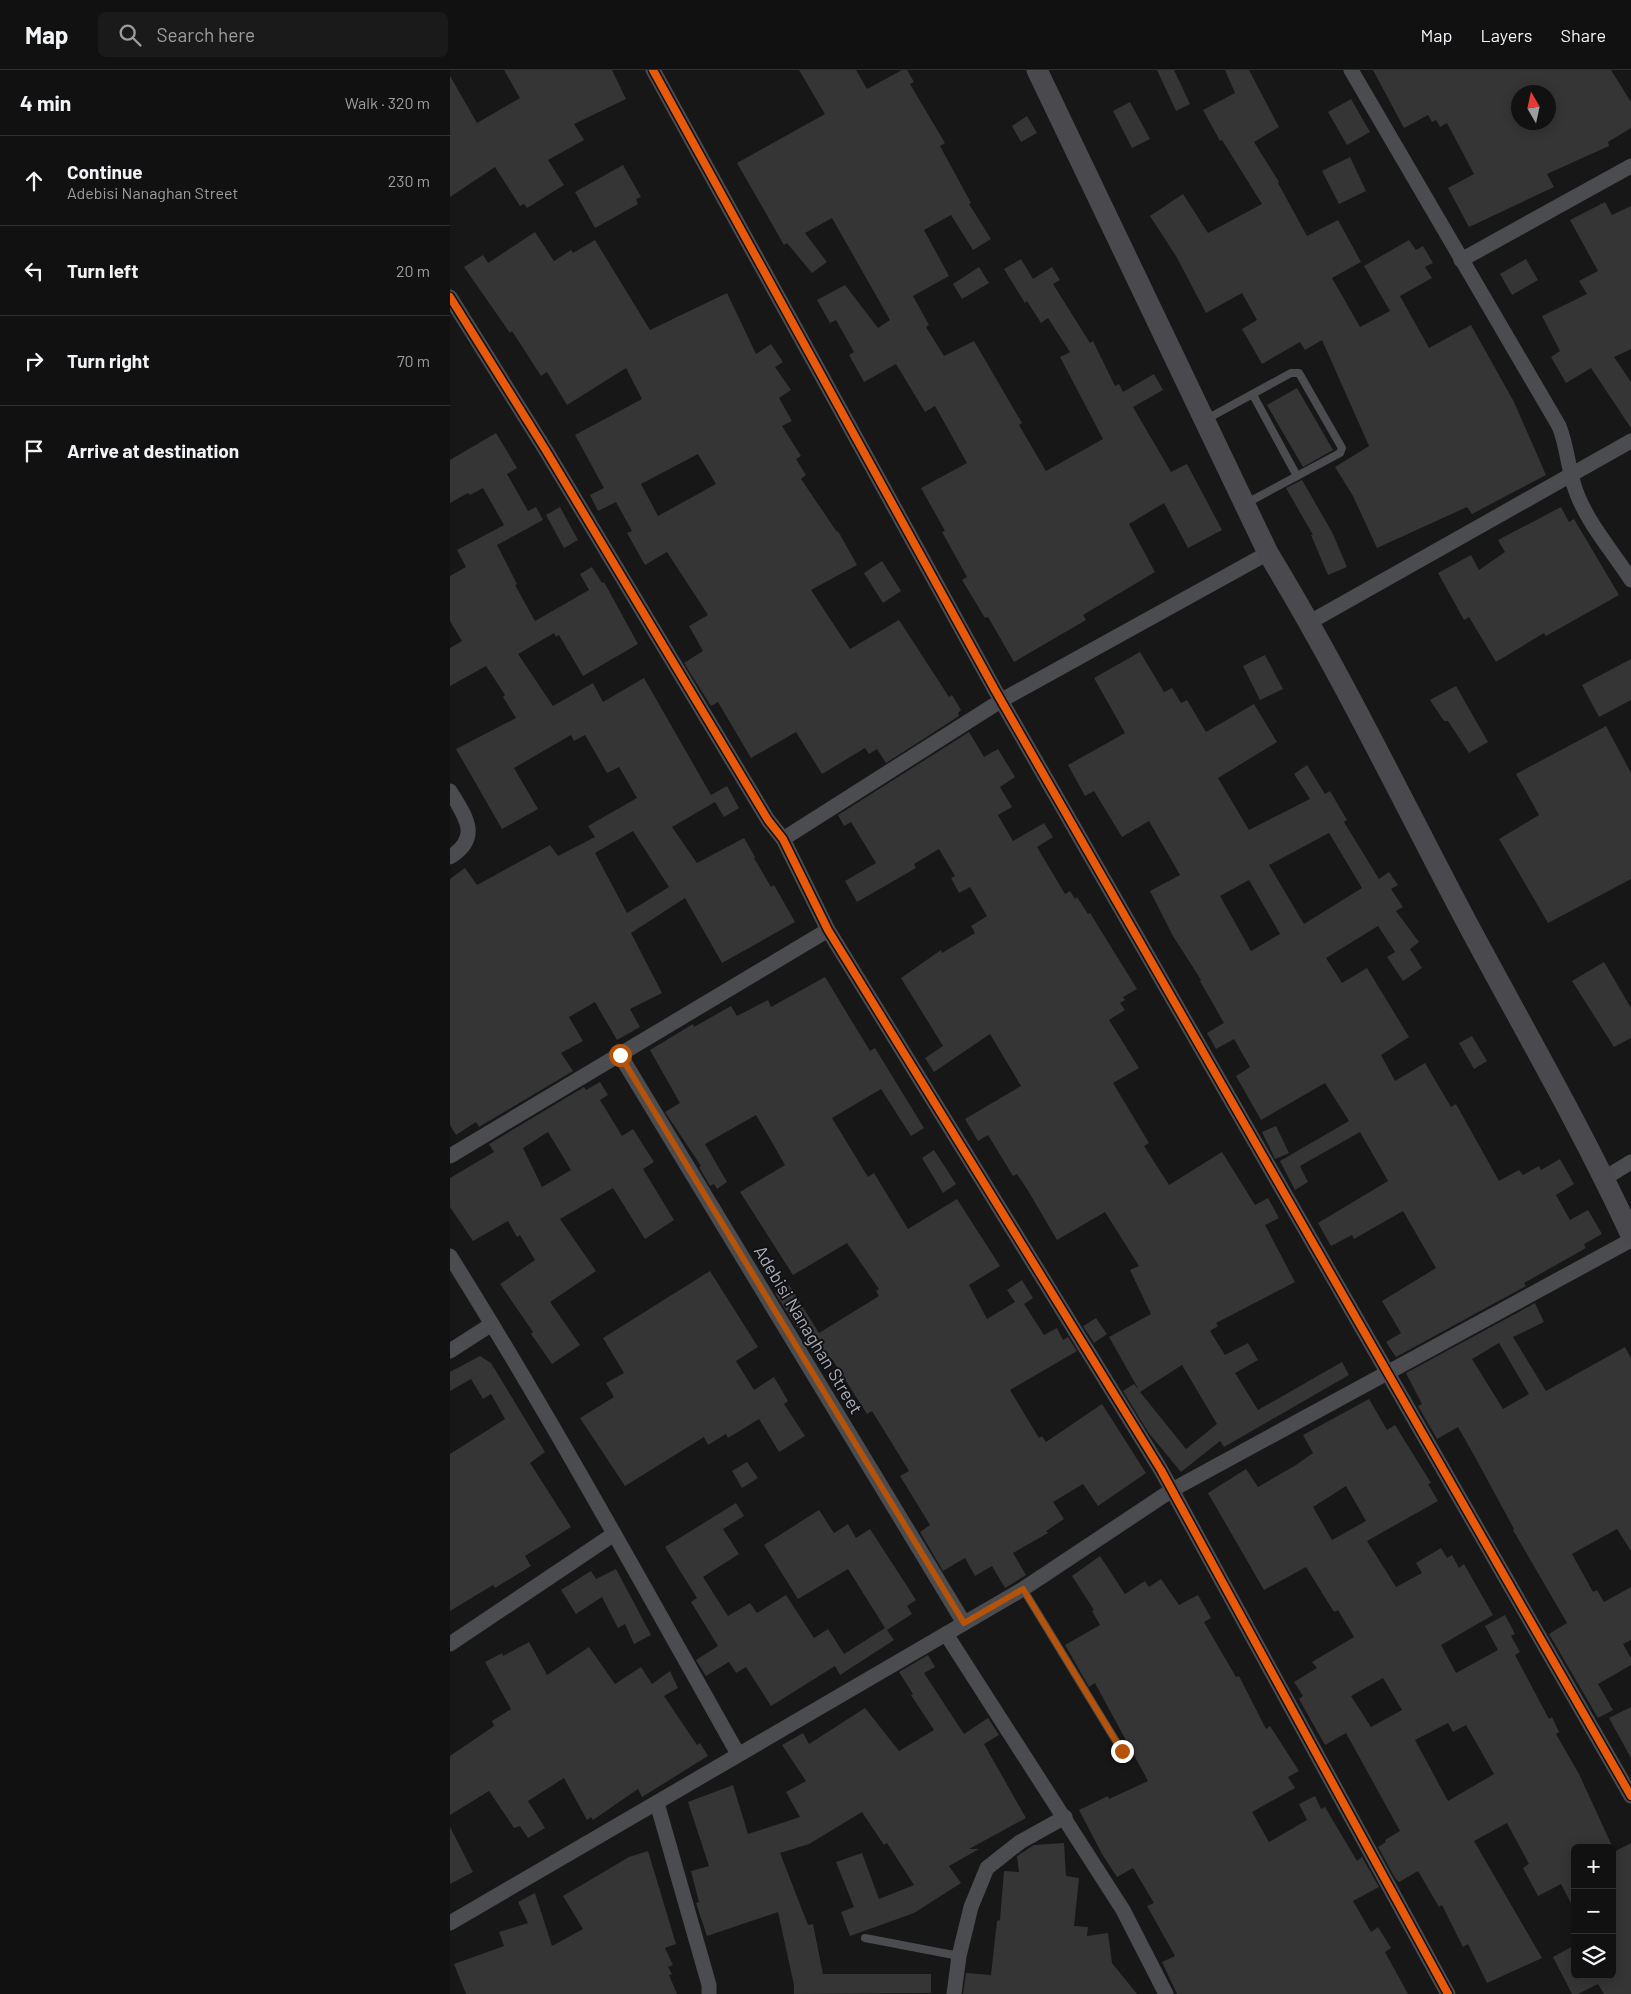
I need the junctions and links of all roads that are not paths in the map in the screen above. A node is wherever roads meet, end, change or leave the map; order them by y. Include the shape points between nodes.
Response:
1 (653, 70) edge
2 (1036, 70) edge
3 (1351, 70) edge
4 (1631, 166) edge
5 (1461, 260) junction
6 (450, 297) edge
7 (1253, 395) junction
8 (1203, 421) junction
9 (1631, 441) edge
10 (1572, 473) junction
11 (1297, 476) junction
12 (1246, 504) junction
13 (1268, 553) junction
14 (1631, 580) edge
15 (1310, 622) junction
16 (1002, 700) junction
17 (450, 791) edge
18 (783, 839) junction
19 (450, 857) edge
20 (828, 930) junction
21 (620, 1055) junction
22 (450, 1156) edge
23 (1631, 1162) edge
24 (1604, 1178) junction
25 (1631, 1235) edge
26 (1631, 1240) edge
27 (450, 1256) edge
28 (492, 1324) junction
29 (450, 1350) edge
30 (1389, 1372) junction
31 (1172, 1490) junction
32 (614, 1534) junction
33 (1023, 1589) junction
34 (964, 1623) junction
35 (946, 1634) junction
36 (450, 1644) edge
37 (1122, 1751) dead end
38 (738, 1754) junction
39 (1631, 1796) edge
40 (657, 1803) junction
41 (1065, 1817) junction
42 (450, 1922) edge
43 (865, 1938) dead end
44 (959, 1956) junction
45 (709, 1994) edge
46 (954, 1994) edge
47 (1166, 1994) edge
48 (1448, 1994) edge

1 - 16 street
2 - 8 street
3 - 5 street
4 - 5 street
5 - 10 street via 1559,426
6 - 18 street via 768,820
7 - 8 lane
7 - 11 lane
7 - 11 lane via 1291,373 1299,372 1342,448 1340,453
8 - 12 street
9 - 10 street
10 - 14 street via 1582,506
10 - 15 street
11 - 12 lane
12 - 13 street
13 - 15 street
13 - 16 street
15 - 24 street
16 - 18 street
16 - 30 street
17 - 19 street via 465,817 469,836 462,850
18 - 20 street
20 - 21 street
20 - 31 street
21 - 22 street
21 - 34 street, Adebisi Nanaghan Street
23 - 24 street
24 - 25 street
26 - 30 street
27 - 28 street
28 - 29 street
28 - 32 street
30 - 31 street
30 - 39 street
31 - 33 street
31 - 48 street
32 - 36 street
32 - 38 street
33 - 34 street
33 - 37 lane
34 - 35 street
35 - 38 street
35 - 41 street
38 - 40 street
40 - 42 street
40 - 45 street
41 - 44 street via 1020,1842 987,1868 971,1907
41 - 47 street via 1123,1910
43 - 44 lane
44 - 46 street

